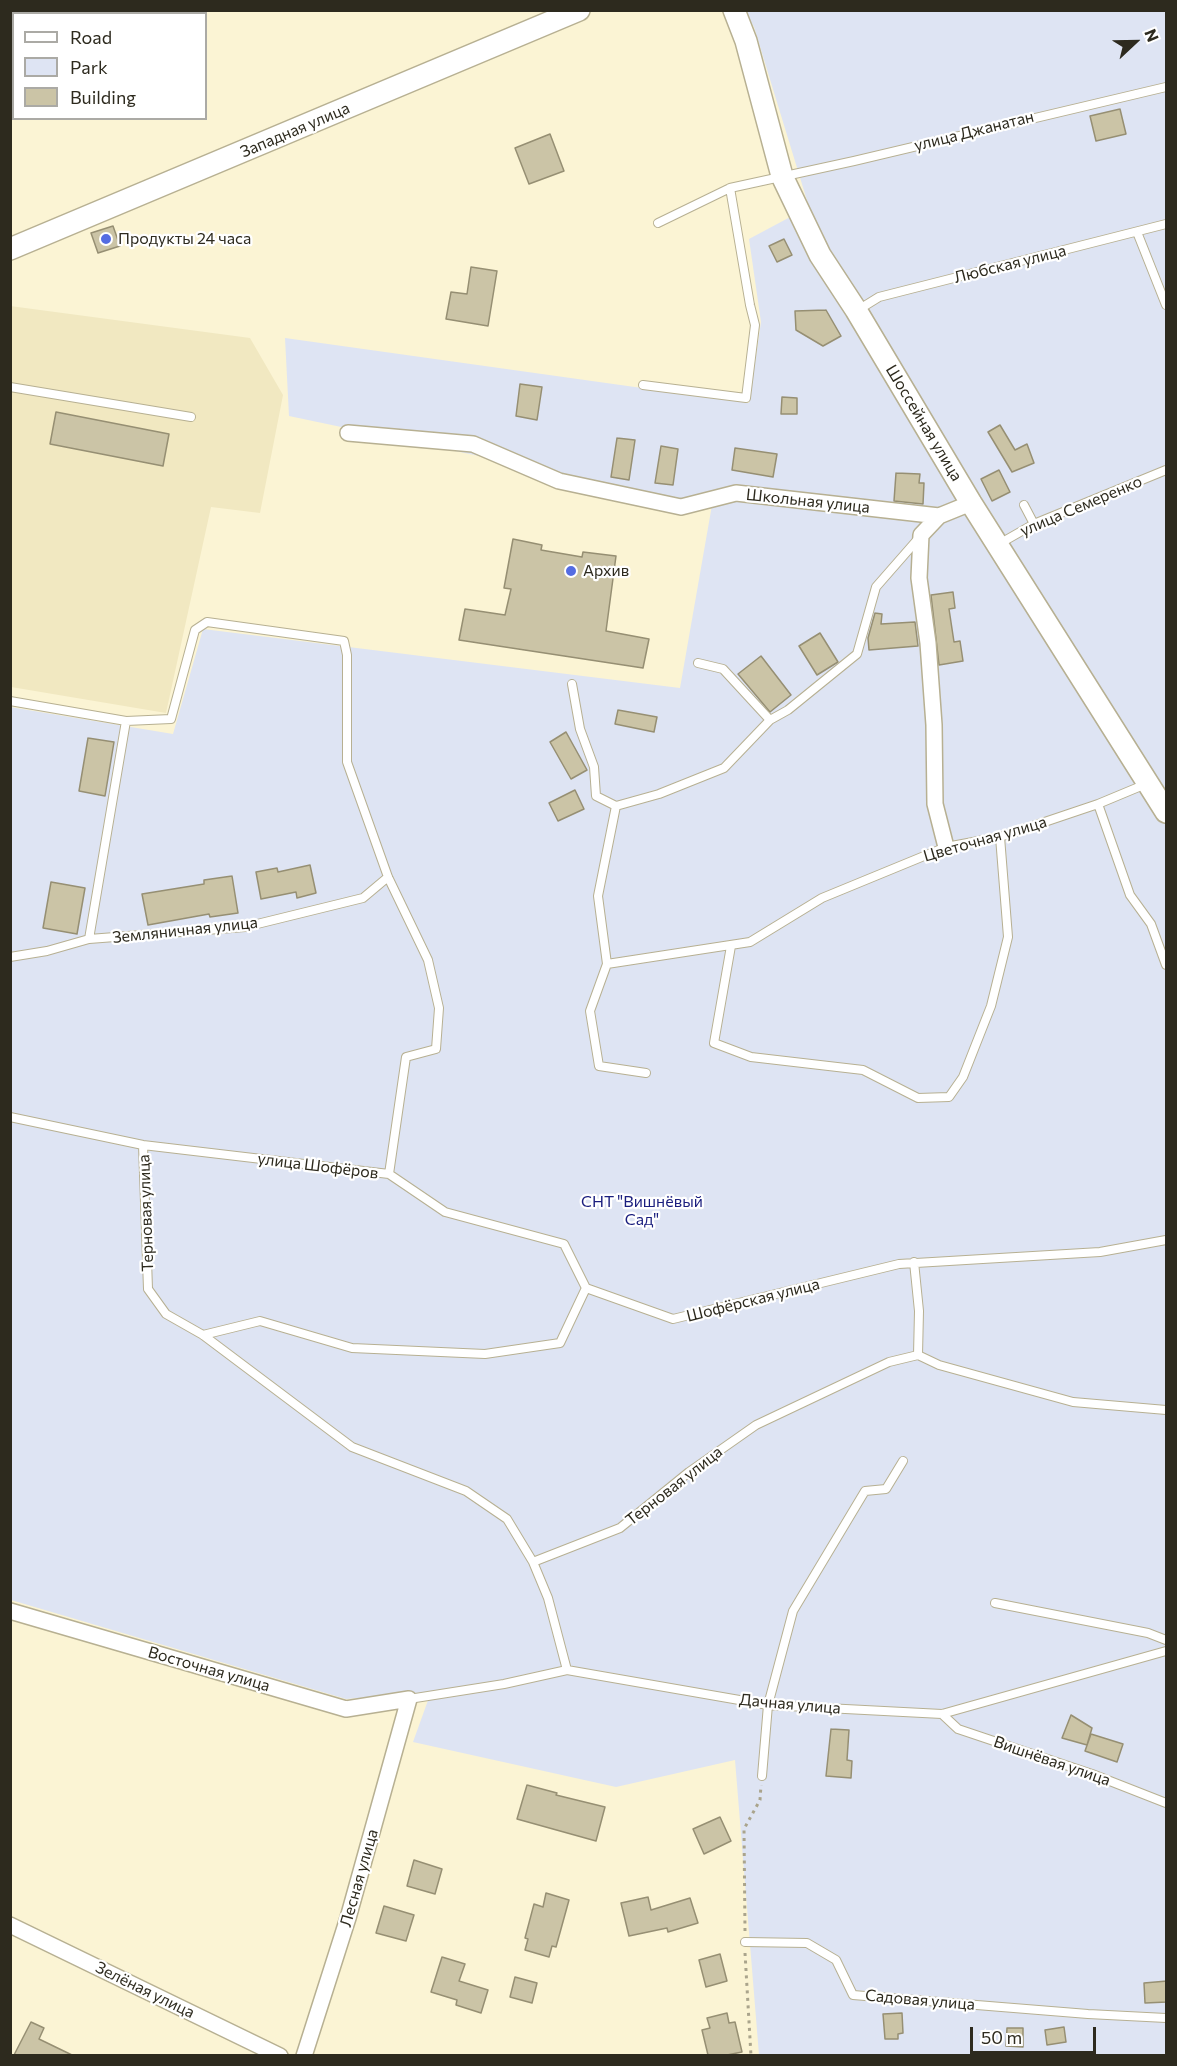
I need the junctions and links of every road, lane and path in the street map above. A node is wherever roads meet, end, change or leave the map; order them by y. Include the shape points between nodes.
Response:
1 (579, 10) edge
2 (734, 10) edge
3 (1167, 87) edge
4 (782, 176) junction
5 (730, 188) junction
6 (658, 223) dead end
7 (1167, 224) edge
8 (1137, 232) junction
9 (10, 249) edge
10 (1167, 305) edge
11 (856, 310) junction
12 (643, 385) dead end
13 (10, 387) edge
14 (191, 417) dead end
15 (348, 433) dead end
16 (1167, 470) edge
17 (971, 503) junction
18 (1024, 505) dead end
19 (939, 516) junction
20 (1034, 524) junction
21 (921, 535) junction
22 (997, 544) junction
23 (698, 663) dead end
24 (572, 684) dead end
25 (10, 701) edge
26 (770, 720) junction
27 (126, 721) junction
28 (1148, 784) junction
29 (1098, 804) junction
30 (616, 806) junction
31 (1167, 812) edge
32 (1000, 837) junction
33 (946, 847) junction
34 (388, 877) junction
35 (89, 939) junction
36 (731, 946) junction
37 (10, 957) edge
38 (607, 964) junction
39 (1167, 965) edge
40 (646, 1073) dead end
41 (10, 1117) edge
42 (143, 1145) junction
43 (389, 1174) junction
44 (1167, 1240) edge
45 (914, 1262) junction
46 (586, 1288) junction
47 (203, 1335) junction
48 (918, 1355) junction
49 (1167, 1410) edge
50 (903, 1461) dead end
51 (533, 1562) junction
52 (995, 1603) dead end
53 (10, 1611) edge
54 (1167, 1640) edge
55 (1167, 1651) edge
56 (567, 1670) junction
57 (410, 1699) junction
58 (768, 1705) junction
59 (942, 1714) junction
60 (762, 1776) joint
61 (1167, 1803) edge
62 (10, 1924) edge
63 (745, 1942) junction
64 (1167, 2018) edge
65 (280, 2055) edge
66 (304, 2055) edge
67 (751, 2055) edge

1 - 9 street, Западная улица
2 - 4 street, Шоссейная улица
3 - 4 lane, улица Джанатан
4 - 5 lane, улица Джанатан
4 - 11 street, Шоссейная улица via 820,255
5 - 6 lane, улица Джанатан
5 - 12 lane via 755,325 746,398
7 - 8 lane, Любская улица
8 - 10 lane
8 - 11 lane, Любская улица via 879,297
11 - 17 street, Шоссейная улица
13 - 14 lane
15 - 19 street, Школьная улица via 473,444 559,481 681,507 736,493
16 - 20 lane, улица Семеренко
17 - 19 street
17 - 22 street, Шоссейная улица
18 - 20 lane
19 - 21 street
20 - 22 lane, улица Семеренко
21 - 26 lane via 876,587 856,654 788,710
21 - 33 street via 919,578 934,725 935,804
22 - 28 street, Шоссейная улица
23 - 26 lane via 723,669
24 - 30 lane via 580,729 594,767 596,796
25 - 27 lane
26 - 30 lane via 724,768
27 - 34 lane via 171,719 195,630 207,622 344,641 347,762
27 - 35 lane
28 - 29 lane, Цветочная улица
28 - 31 street, Шоссейная улица
29 - 32 lane, Цветочная улица
29 - 39 lane via 1130,895 1151,924
30 - 38 lane via 598,896
32 - 33 lane, Цветочная улица
32 - 36 lane via 1008,937 991,1006 963,1077 949,1097 918,1098 862,1070 751,1057 714,1042
33 - 36 lane, Цветочная улица via 822,898 750,942
34 - 35 lane, Земляничная улица via 363,898 245,927
34 - 43 lane via 428,960 439,1008 436,1049 406,1057
35 - 37 lane, Земляничная улица
36 - 38 lane, Цветочная улица
38 - 40 lane via 590,1011 599,1066
41 - 42 lane, улица Шофёров
42 - 43 lane, улица Шофёров
42 - 47 lane, Терновая улица via 148,1289 166,1314
43 - 46 lane, улица Шофёров via 445,1212 564,1244
44 - 45 lane, Шофёрская улица via 1100,1252
45 - 46 lane, Шофёрская улица via 673,1319
45 - 48 lane
46 - 47 lane via 560,1343 485,1354 352,1348 260,1321
47 - 51 lane, Терновая улица via 352,1447 466,1491 507,1519
48 - 49 lane via 939,1365 1073,1402
48 - 51 lane, Терновая улица via 889,1362 756,1425 620,1528
50 - 58 lane via 886,1489 865,1491 793,1611
51 - 56 lane via 548,1598
52 - 54 lane
53 - 57 street, Восточная улица via 346,1708
55 - 59 lane, Дачная улица
56 - 57 lane, Дачная улица
56 - 58 lane, Дачная улица
57 - 66 street, Лесная улица via 348,1918
58 - 59 lane, Дачная улица
58 - 60 lane
59 - 61 lane, Вишнёвая улица via 958,1729
60 - 63 path via 759,1800 744,1828
62 - 65 street, Зелёная улица
63 - 64 lane, Садовая улица via 807,1943 836,1960 853,1995
63 - 67 path

